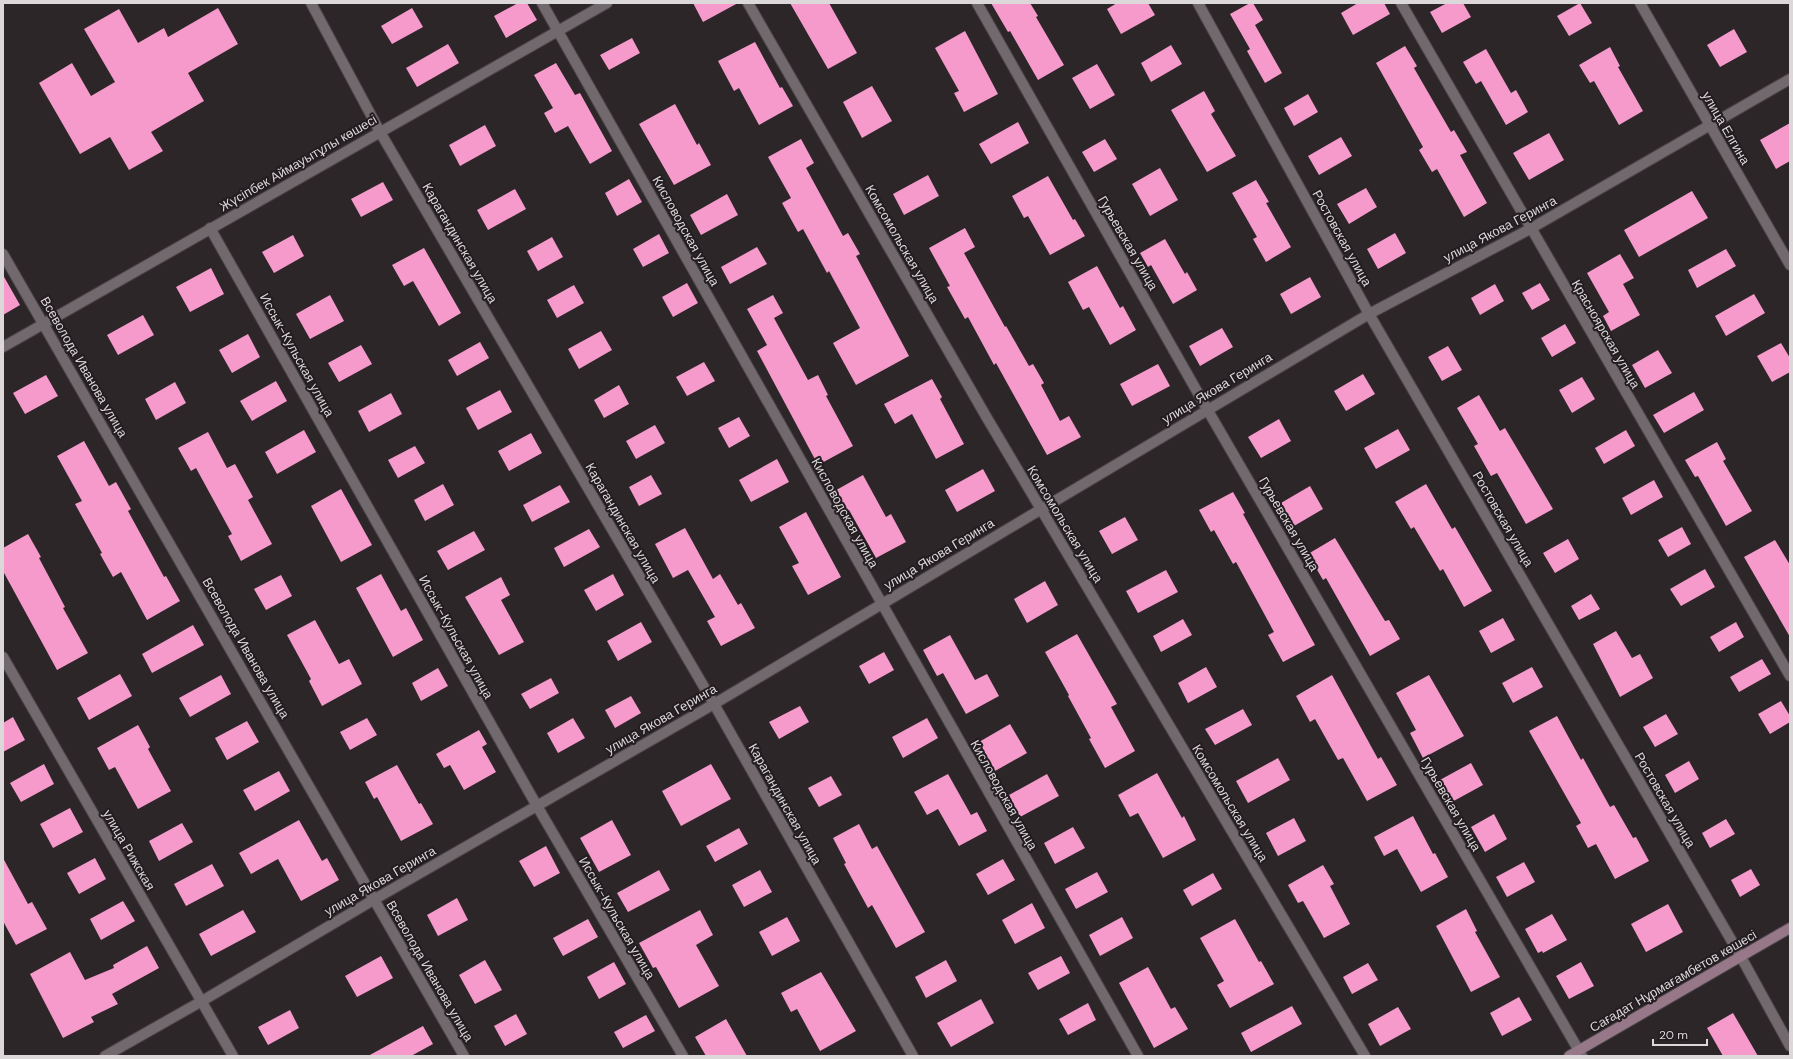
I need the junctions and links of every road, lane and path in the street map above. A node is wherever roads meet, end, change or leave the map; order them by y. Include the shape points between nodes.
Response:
1 (311, 3) edge
2 (542, 3) edge
3 (607, 3) edge
4 (748, 3) edge
5 (977, 3) edge
6 (1198, 3) edge
7 (1401, 3) edge
8 (1640, 3) edge
9 (558, 32) junction
10 (1790, 80) edge
11 (1709, 126) junction
12 (380, 132) junction
13 (210, 228) junction
14 (1530, 229) junction
15 (3, 254) edge
16 (1790, 265) edge
17 (1369, 314) junction
18 (44, 323) junction
19 (3, 347) edge
20 (1207, 409) junction
21 (1041, 508) junction
22 (882, 604) junction
23 (3, 657) edge
24 (1790, 676) edge
25 (714, 704) junction
26 (537, 806) junction
27 (374, 899) junction
28 (1790, 928) edge
29 (1741, 956) junction
30 (202, 1001) junction
31 (1790, 1046) edge
32 (1581, 1053) edge
33 (105, 1056) edge
34 (233, 1056) edge
35 (464, 1056) edge
36 (683, 1056) edge
37 (913, 1056) edge
38 (1138, 1056) edge
39 (1365, 1056) edge
40 (1569, 1056) edge

1 - 12 street, Карагандинская улица
2 - 9 street, Кисловодская улица
3 - 9 street, Жүсіпбек Аймауытұлы көшесі
4 - 21 street, Комсомольская улица
5 - 20 street, Гурьевская улица
6 - 17 street, Ростовская улица
7 - 14 street, Красноярская улица
8 - 11 street, улица Елгина
9 - 12 street, Жүсіпбек Аймауытұлы көшесі
9 - 22 street, Кисловодская улица
10 - 11 street, улица Якова Геринга
11 - 14 street, улица Якова Геринга
11 - 16 street, улица Елгина
12 - 13 street, Жүсіпбек Аймауытұлы көшесі
12 - 25 street, Карагандинская улица
13 - 18 street, Жүсіпбек Аймауытұлы көшесі
13 - 26 street, Иссык-Кульская улица
14 - 17 street, улица Якова Геринга
14 - 24 street, Красноярская улица
15 - 18 street, Всеволода Иванова улица
17 - 20 street, улица Якова Геринга
17 - 29 street, Ростовская улица
18 - 19 street, Жүсіпбек Аймауытұлы көшесі
18 - 27 street, Всеволода Иванова улица
20 - 21 street, улица Якова Геринга
20 - 32 street, Гурьевская улица
21 - 22 street, улица Якова Геринга
21 - 39 street, Комсомольская улица
22 - 25 street, улица Якова Геринга
22 - 38 street, Кисловодская улица
23 - 30 street, улица Рижская
25 - 26 street, улица Якова Геринга
25 - 37 street, Карагандинская улица
26 - 27 street, улица Якова Геринга
26 - 36 street, Иссык-Кульская улица
27 - 30 street, улица Якова Геринга
27 - 35 street, Всеволода Иванова улица
28 - 29 main road, Сағадат Нұрмағамбетов көшесі
29 - 31 street, Ростовская улица
29 - 32 main road, Сағадат Нұрмағамбетов көшесі
30 - 33 street, улица Якова Геринга
30 - 34 street, улица Рижская
32 - 40 main road, Сағадат Нұрмағамбетов көшесі

